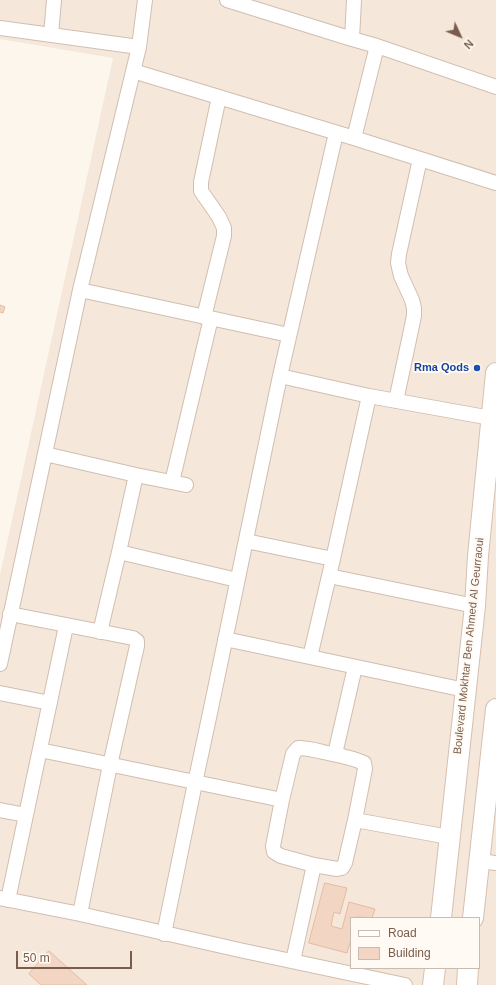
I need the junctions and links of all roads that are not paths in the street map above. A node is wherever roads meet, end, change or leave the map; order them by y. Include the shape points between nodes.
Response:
1 (54, 0) edge
2 (145, 0) edge
3 (227, 0) edge
4 (354, 0) edge
5 (0, 28) edge
6 (51, 35) junction
7 (352, 39) junction
8 (377, 46) junction
9 (138, 47) junction
10 (133, 71) junction
11 (496, 86) edge
12 (219, 97) junction
13 (336, 133) junction
14 (354, 138) junction
15 (420, 159) junction
16 (496, 183) edge
17 (80, 290) junction
18 (208, 317) junction
19 (289, 335) junction
20 (496, 373) edge
21 (280, 376) junction
22 (369, 396) junction
23 (396, 401) junction
24 (491, 418) junction
25 (45, 454) junction
26 (136, 475) junction
27 (246, 541) junction
28 (119, 552) junction
29 (333, 559) junction
30 (329, 576) junction
31 (238, 580) junction
32 (474, 606) junction
33 (10, 614) junction
34 (66, 626) junction
35 (100, 632) junction
36 (225, 639) junction
37 (310, 657) junction
38 (0, 664) edge
39 (355, 667) junction
40 (465, 690) junction
41 (0, 693) edge
42 (50, 703) junction
43 (496, 709) edge
44 (40, 750) junction
45 (336, 754) junction
46 (110, 765) junction
47 (195, 783) junction
48 (282, 800) junction
49 (0, 810) edge
50 (26, 815) junction
51 (356, 820) junction
52 (450, 837) junction
53 (488, 862) edge
54 (314, 865) junction
55 (4, 899) edge
56 (80, 914) junction
57 (441, 917) edge
58 (474, 917) edge
59 (164, 934) junction
60 (293, 961) junction
61 (435, 969) edge
62 (468, 969) edge
63 (405, 985) edge
64 (433, 985) edge
65 (467, 985) edge

1 - 6 street
2 - 9 street
3 - 7 street
4 - 7 street
5 - 6 street
6 - 9 street
7 - 8 street
8 - 11 street
8 - 14 street
9 - 10 street
10 - 12 street
10 - 17 street
12 - 13 street
12 - 18 street via 201,182 202,191 224,228
13 - 14 street
13 - 19 street
14 - 15 street
15 - 16 street
15 - 23 street via 398,263 412,300 414,316
17 - 18 street
17 - 25 street
18 - 19 street
18 - 26 street via 179,484
19 - 21 street
20 - 24 street, Boulevard Mokhtar Ben Ahmed Al Geurraoui
21 - 22 street
21 - 27 street
22 - 23 street
22 - 29 street
23 - 24 street
24 - 32 street, Boulevard Mokhtar Ben Ahmed Al Geurraoui
25 - 26 street
25 - 33 street
26 - 28 street
27 - 29 street
27 - 31 street
28 - 31 street
28 - 35 street
29 - 30 street
30 - 32 street
30 - 37 street
31 - 36 street
32 - 40 street, Boulevard Mokhtar Ben Ahmed Al Geurraoui
33 - 34 street
33 - 38 street
34 - 35 street
34 - 42 street
35 - 46 street via 137,641
36 - 37 street
36 - 47 street
37 - 39 street
39 - 40 street
39 - 45 street
40 - 52 street, Boulevard Mokhtar Ben Ahmed Al Geurraoui
41 - 42 street
42 - 44 street
43 - 53 street
44 - 46 street
44 - 50 street
45 - 48 street via 298,748 293,754
45 - 51 street via 364,763
46 - 47 street
46 - 56 street
47 - 48 street
47 - 59 street
48 - 54 street via 274,852
49 - 50 street
50 - 55 street
51 - 52 street
51 - 54 street via 342,868
52 - 57 street, Boulevard Mokhtar Ben Ahmed Al Geurraoui
53 - 58 street
54 - 60 street
55 - 56 street
56 - 59 street
59 - 60 street
60 - 63 street
61 - 64 street
62 - 65 street

